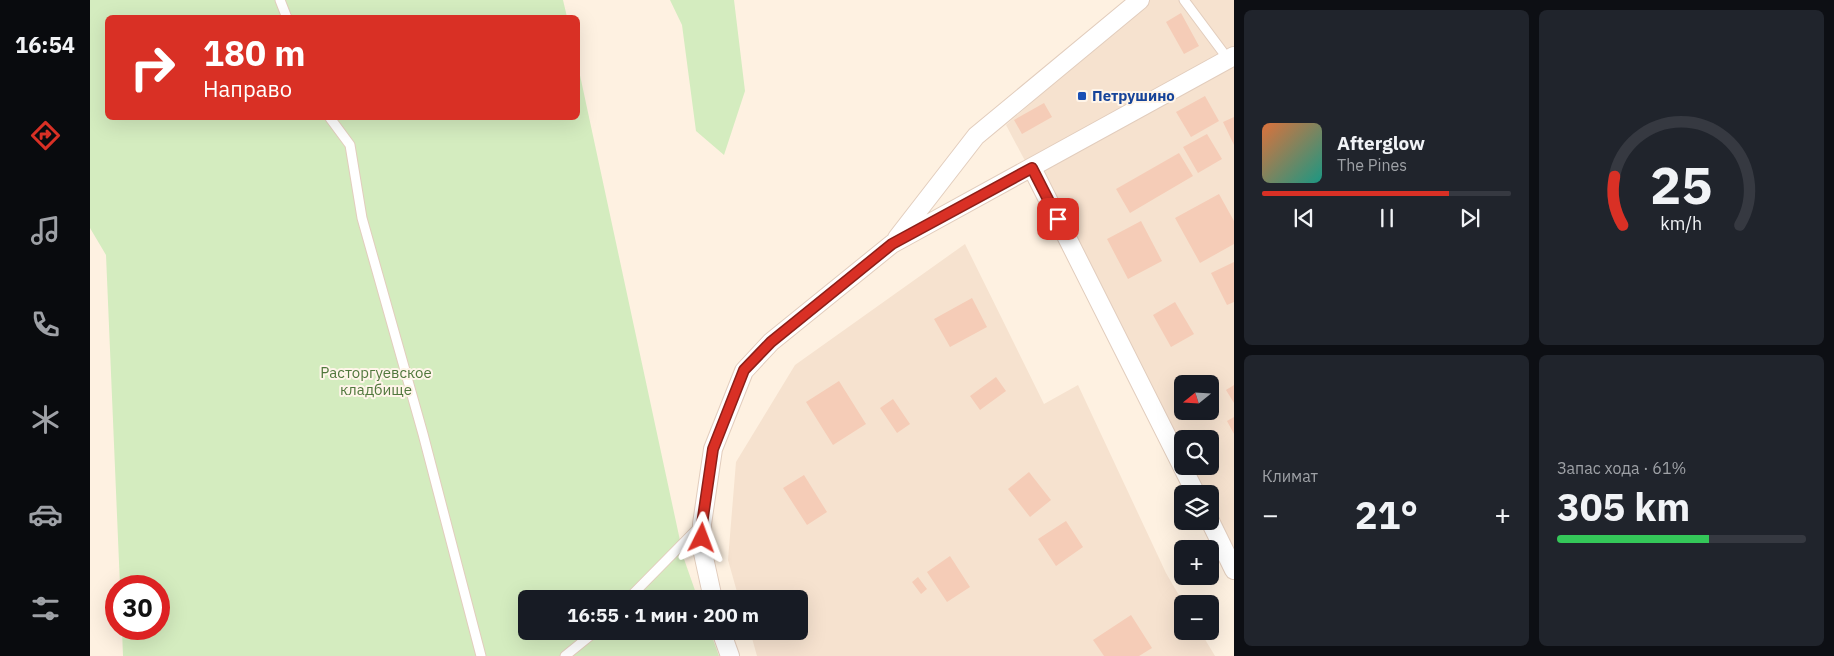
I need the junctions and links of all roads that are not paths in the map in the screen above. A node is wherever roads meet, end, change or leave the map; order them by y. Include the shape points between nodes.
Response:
1 (280, 0) edge
2 (1140, 0) edge
3 (1184, 0) edge
4 (286, 15) edge
5 (1231, 57) edge
6 (331, 120) edge
7 (1032, 168) junction
8 (892, 244) junction
9 (1191, 485) edge
10 (702, 524) junction
11 (1214, 530) edge
12 (1234, 570) edge
13 (637, 590) edge
14 (711, 590) edge
15 (585, 640) edge
16 (724, 640) edge
17 (481, 656) edge
18 (565, 656) edge
19 (730, 656) edge

1 - 4 lane
2 - 8 street via 976,136
3 - 5 lane
5 - 7 street
6 - 17 lane via 350,145 362,218
7 - 8 street
7 - 9 street
8 - 10 street via 771,342 744,370 713,449
10 - 13 lane
10 - 14 street via 703,553
11 - 12 street
15 - 18 lane
16 - 19 street

